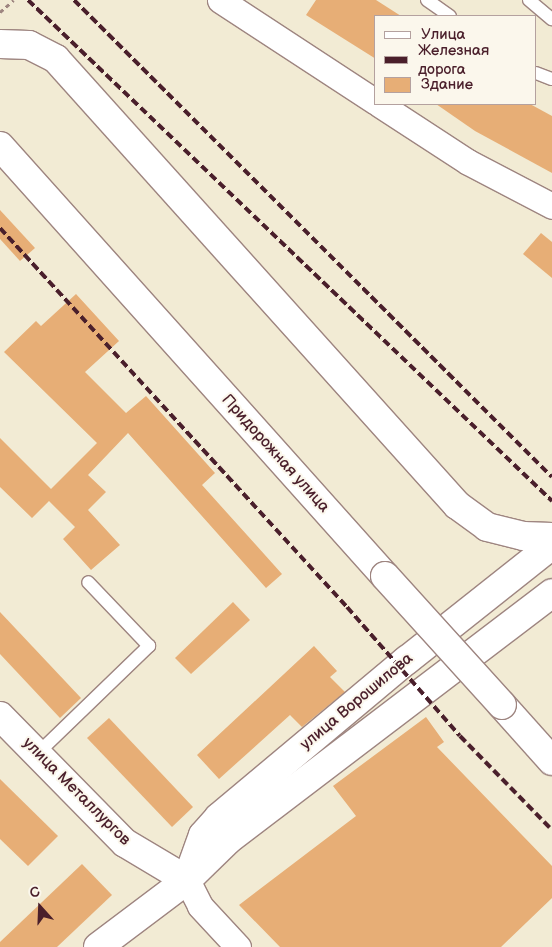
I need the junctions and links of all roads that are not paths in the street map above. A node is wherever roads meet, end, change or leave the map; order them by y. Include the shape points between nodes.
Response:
1 (220, 0) edge
2 (427, 0) edge
3 (530, 0) edge
4 (449, 15) edge
5 (552, 18) edge
6 (0, 44) edge
7 (537, 73) edge
8 (552, 79) edge
9 (374, 101) edge
10 (381, 105) edge
11 (0, 146) edge
12 (552, 206) edge
13 (552, 537) edge
14 (552, 545) edge
15 (88, 582) dead end
16 (552, 593) edge
17 (0, 716) edge
18 (37, 754) junction
19 (552, 761) edge
20 (187, 880) junction
21 (98, 947) edge
22 (238, 947) edge

1 - 9 street
2 - 4 lane
3 - 5 lane
6 - 13 main road via 29,45 56,59 457,505 487,527 523,536
7 - 8 lane
10 - 12 street via 468,162
11 - 19 main road, Придорожная улица, bridge
14 - 20 main road, улица Ворошилова via 407,660 219,817 203,835
15 - 18 lane via 149,646
16 - 20 main road, улица Ворошилова via 228,840
17 - 18 main road, улица Металлургов
18 - 20 main road, улица Металлургов via 125,843
20 - 21 main road, улица Ворошилова
20 - 22 street via 200,906

